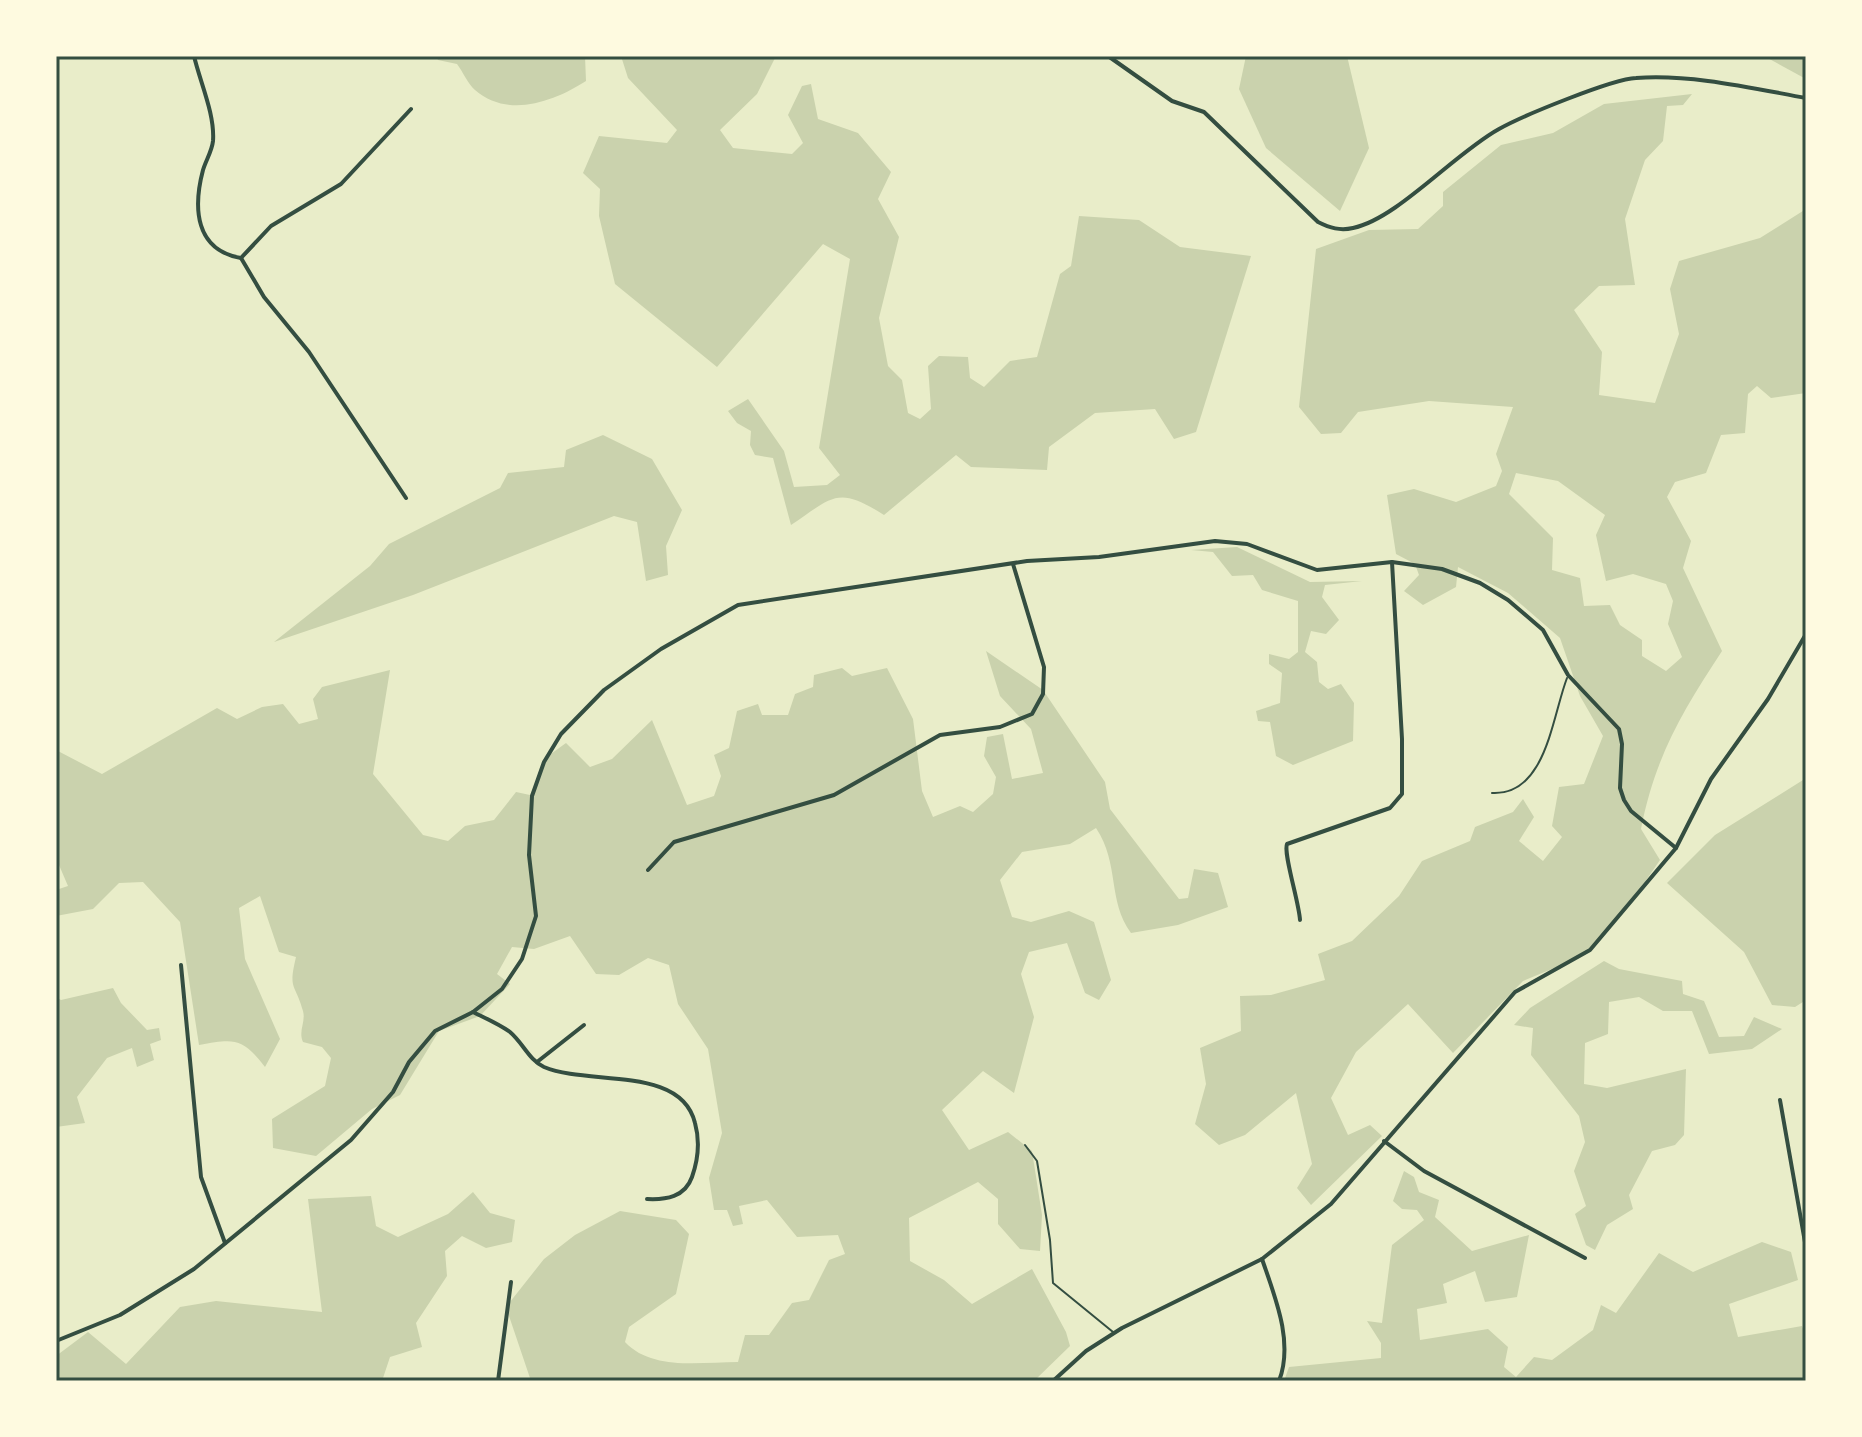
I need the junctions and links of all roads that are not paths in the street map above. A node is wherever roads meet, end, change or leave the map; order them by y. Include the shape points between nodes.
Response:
1 (194, 56) edge
2 (1108, 56) edge
3 (1806, 98) edge
4 (411, 109) dead end
5 (241, 258) junction
6 (406, 498) dead end
7 (1392, 562) junction
8 (1013, 564) junction
9 (1806, 634) edge
10 (1568, 675) junction
11 (1492, 793) dead end
12 (1676, 848) junction
13 (648, 870) dead end
14 (1300, 920) dead end
15 (181, 965) dead end
16 (473, 1012) junction
17 (584, 1025) dead end
18 (537, 1062) junction
19 (1780, 1100) dead end
20 (1384, 1141) junction
21 (1025, 1145) dead end
22 (647, 1199) dead end
23 (225, 1243) junction
24 (1806, 1248) edge
25 (1585, 1258) dead end
26 (1262, 1259) junction
27 (511, 1282) dead end
28 (1114, 1333) junction
29 (56, 1341) edge
30 (498, 1381) edge
31 (1053, 1381) edge
32 (1279, 1381) edge

1 - 5 street via 213,138 198,192 199,223 214,246
2 - 3 street via 1172,101 1204,112 1318,222 1338,230 1355,228 1389,211 1500,128 1628,78 1723,83
4 - 5 street via 341,184 271,226
5 - 6 street
7 - 8 street via 1317,570 1247,544 1215,541
7 - 10 street via 1442,569 1508,600 1543,630
7 - 14 street via 1403,751 1399,801 1287,844 1284,851
8 - 13 street via 1044,667 1043,694 1032,714 1000,727 940,735 834,795 674,842
8 - 16 street via 738,605 661,649 604,690 561,734 536,782 528,836 536,907 532,934 515,973
9 - 12 street via 1711,779
10 - 11 lane via 1533,773 1515,790
10 - 12 street via 1619,729 1620,788 1631,811
12 - 20 street via 1584,956 1515,992
15 - 23 street via 201,1177
16 - 18 street via 511,1033
16 - 23 street via 435,1031 351,1140
17 - 18 street
18 - 22 street via 562,1073 651,1083 683,1101 698,1137 689,1185 676,1196
19 - 24 street
20 - 25 street via 1424,1171
20 - 26 street via 1331,1204
21 - 28 lane via 1037,1161 1053,1283
23 - 29 street via 146,1301
26 - 28 street
26 - 32 street via 1284,1337 1285,1366
27 - 30 street
28 - 31 street

